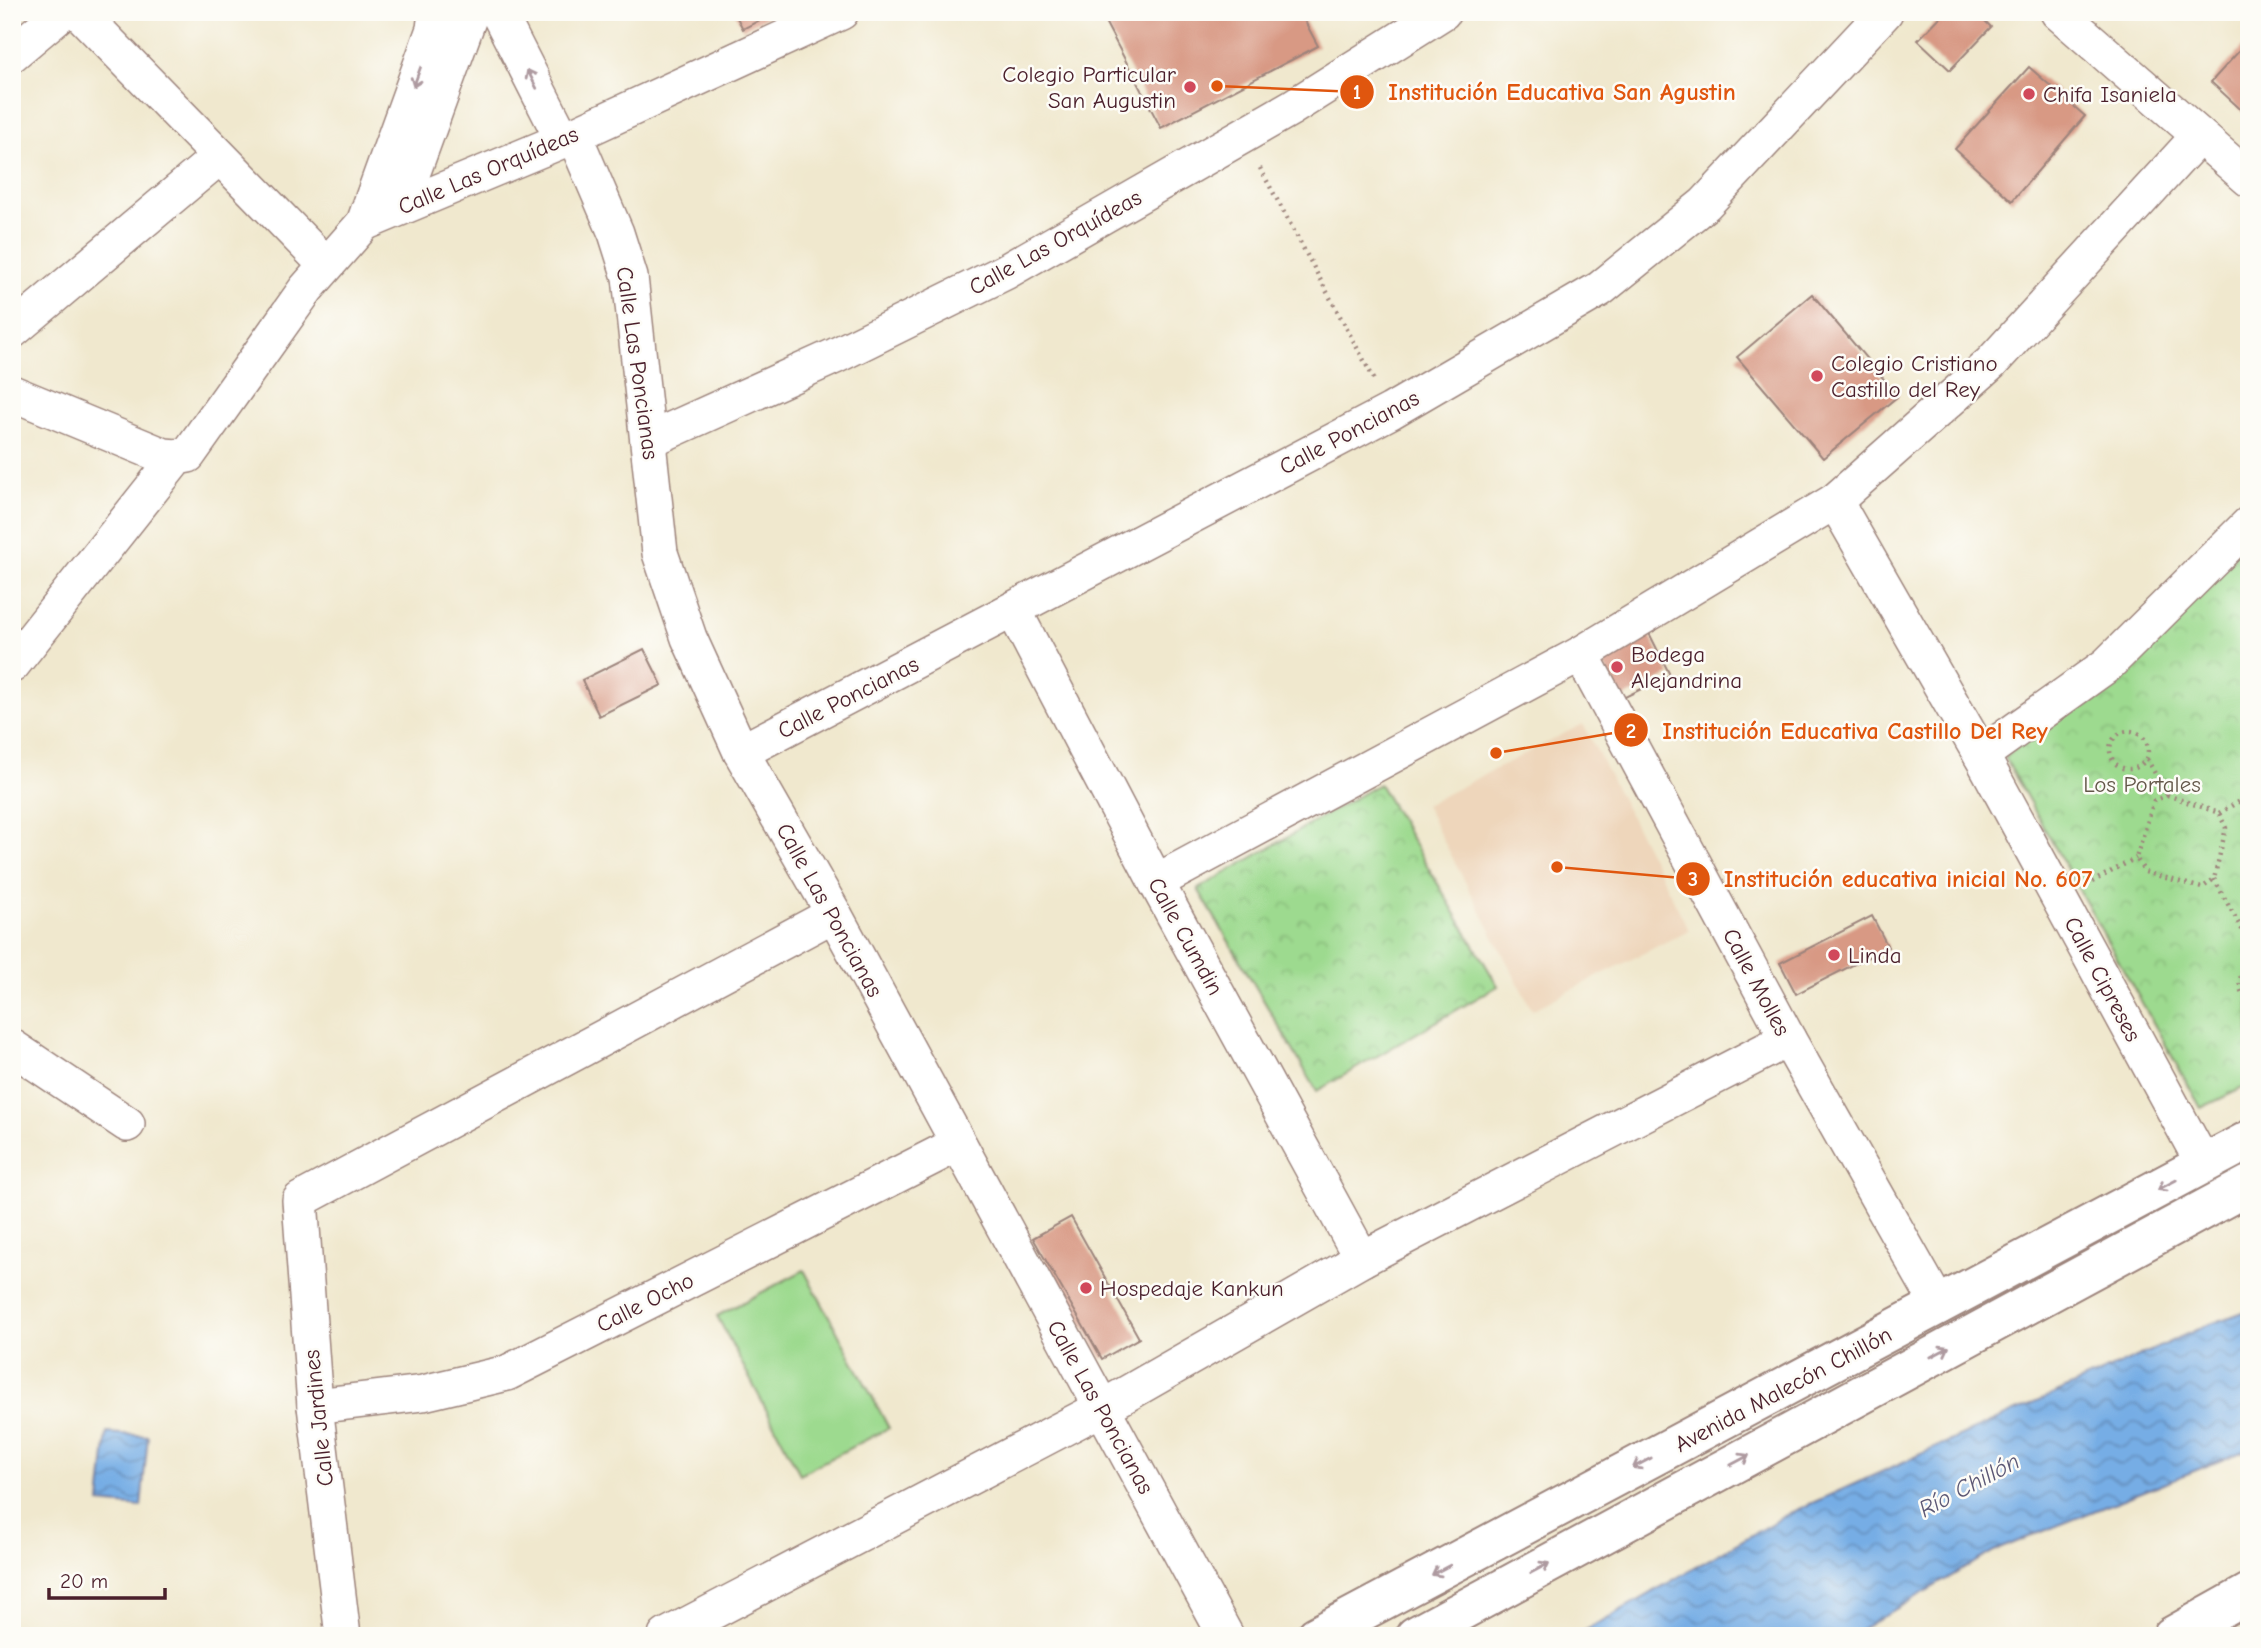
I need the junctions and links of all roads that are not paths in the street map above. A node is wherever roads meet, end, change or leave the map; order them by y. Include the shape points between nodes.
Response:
1 (62, 12) edge
2 (79, 12) edge
3 (436, 12) edge
4 (471, 12) edge
5 (498, 12) edge
6 (841, 12) edge
7 (1443, 12) edge
8 (1885, 12) edge
9 (2058, 12) edge
10 (12, 54) edge
11 (2199, 136) junction
12 (568, 137) junction
13 (219, 157) junction
14 (2249, 179) edge
15 (400, 207) junction
16 (364, 223) junction
17 (326, 265) junction
18 (12, 331) edge
19 (12, 393) edge
20 (649, 440) junction
21 (177, 457) junction
22 (1835, 501) junction
23 (2249, 524) edge
24 (1014, 611) junction
25 (1581, 654) junction
26 (12, 666) edge
27 (741, 752) junction
28 (1981, 755) junction
29 (1156, 882) junction
30 (834, 914) junction
31 (1788, 1040) junction
32 (12, 1047) edge
33 (127, 1124) dead end
34 (2249, 1140) edge
35 (958, 1144) junction
36 (2204, 1165) junction
37 (2249, 1185) edge
38 (1362, 1259) junction
39 (1939, 1306) junction
40 (315, 1406) junction
41 (1102, 1408) junction
42 (2249, 1593) edge
43 (343, 1636) edge
44 (666, 1636) edge
45 (1226, 1636) edge
46 (1316, 1636) edge
47 (1415, 1636) edge
48 (2172, 1636) edge

1 - 10 street
2 - 13 street
3 -> 16 street via 435,29
4 - 15 street
12 -> 5 street, Calle Las Poncianas
6 - 12 street, Calle Las Orquídeas
7 - 20 street, Calle Las Orquídeas via 1243,136 1005,272
8 - 24 street, Calle Poncianas via 1705,204 1600,289 1391,411
9 - 11 street
11 - 14 street
11 - 22 street via 1991,363
12 - 15 street, Calle Las Orquídeas
12 - 20 street, Calle Las Poncianas via 616,233 631,277
13 - 17 street
13 - 18 street
15 - 16 street, Calle Las Orquídeas
16 - 17 street
17 - 21 street via 188,455
19 - 21 street via 164,456
20 - 27 street, Calle Las Poncianas via 660,553 689,638
21 - 26 street
22 - 25 street
22 - 28 street, Calle Cipreses
23 - 28 street via 2107,665
24 - 27 street, Calle Poncianas
24 - 29 street, Calle Cumdin
25 - 29 street
25 - 31 street, Calle Molles
27 - 30 street, Calle Las Poncianas
28 - 36 street, Calle Cipreses
29 - 38 street, Calle Cumdin
30 - 35 street, Calle Las Poncianas
30 - 40 street, Calle Jardines via 300,1200
31 - 38 street
31 - 39 street, Calle Molles
32 - 33 street
34 - 36 street, Avenida Malecón Chillón
35 - 40 street, Calle Ocho via 507,1373 423,1393
35 - 41 street, Calle Las Poncianas
36 -> 39 street, Avenida Malecón Chillón
47 -> 37 street, Avenida Malecón Chillón
38 - 41 street
39 -> 46 street, Avenida Malecón Chillón
40 - 43 street, Calle Jardines
41 - 44 street
41 - 45 street, Calle Las Poncianas
42 - 48 street

